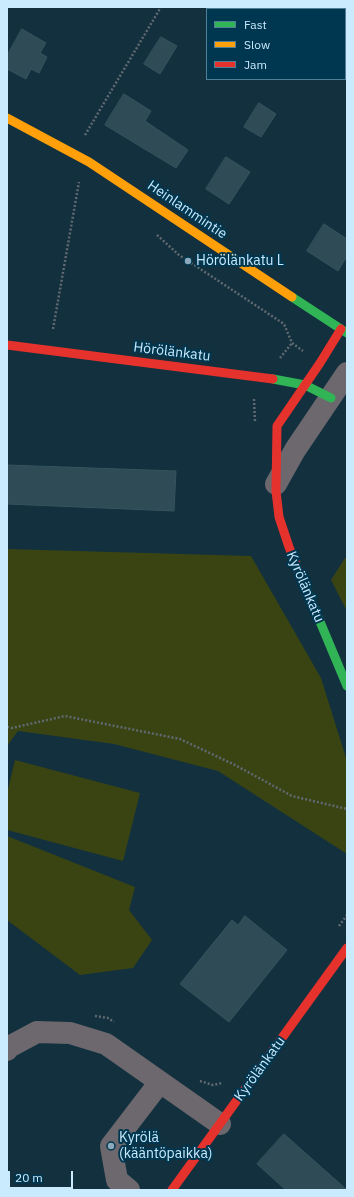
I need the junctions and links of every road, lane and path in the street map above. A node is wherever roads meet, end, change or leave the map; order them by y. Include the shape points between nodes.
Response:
1 (161, 7) edge
2 (7, 118) edge
3 (84, 137) dead end
4 (79, 177) dead end
5 (344, 331) edge
6 (7, 345) edge
7 (49, 351) junction
8 (347, 373) edge
9 (305, 385) junction
10 (331, 398) junction
11 (276, 484) junction
12 (347, 686) edge
13 (7, 727) edge
14 (347, 809) edge
15 (347, 948) edge
16 (7, 1050) edge
17 (160, 1082) junction
18 (220, 1124) junction
19 (129, 1190) edge
20 (172, 1190) edge

1 - 3 path
2 - 5 street, Heinlammintie via 89,162
4 - 7 path
5 - 9 street, Kyrölänkatu
6 - 7 street, Hörölänkatu
7 - 9 street, Hörölänkatu
8 - 10 street
9 - 10 street, Hörölänkatu
9 - 11 street, Kyrölänkatu via 277,426
10 - 11 street via 295,450
11 - 12 street, Kyrölänkatu via 279,517 288,547
13 - 14 path via 65,716 180,739 236,765 292,796
15 - 18 street, Kyrölänkatu
16 - 17 street via 37,1032 70,1033 106,1044
17 - 18 street
17 - 19 street via 111,1146 117,1180
18 - 20 street, Kyrölänkatu

